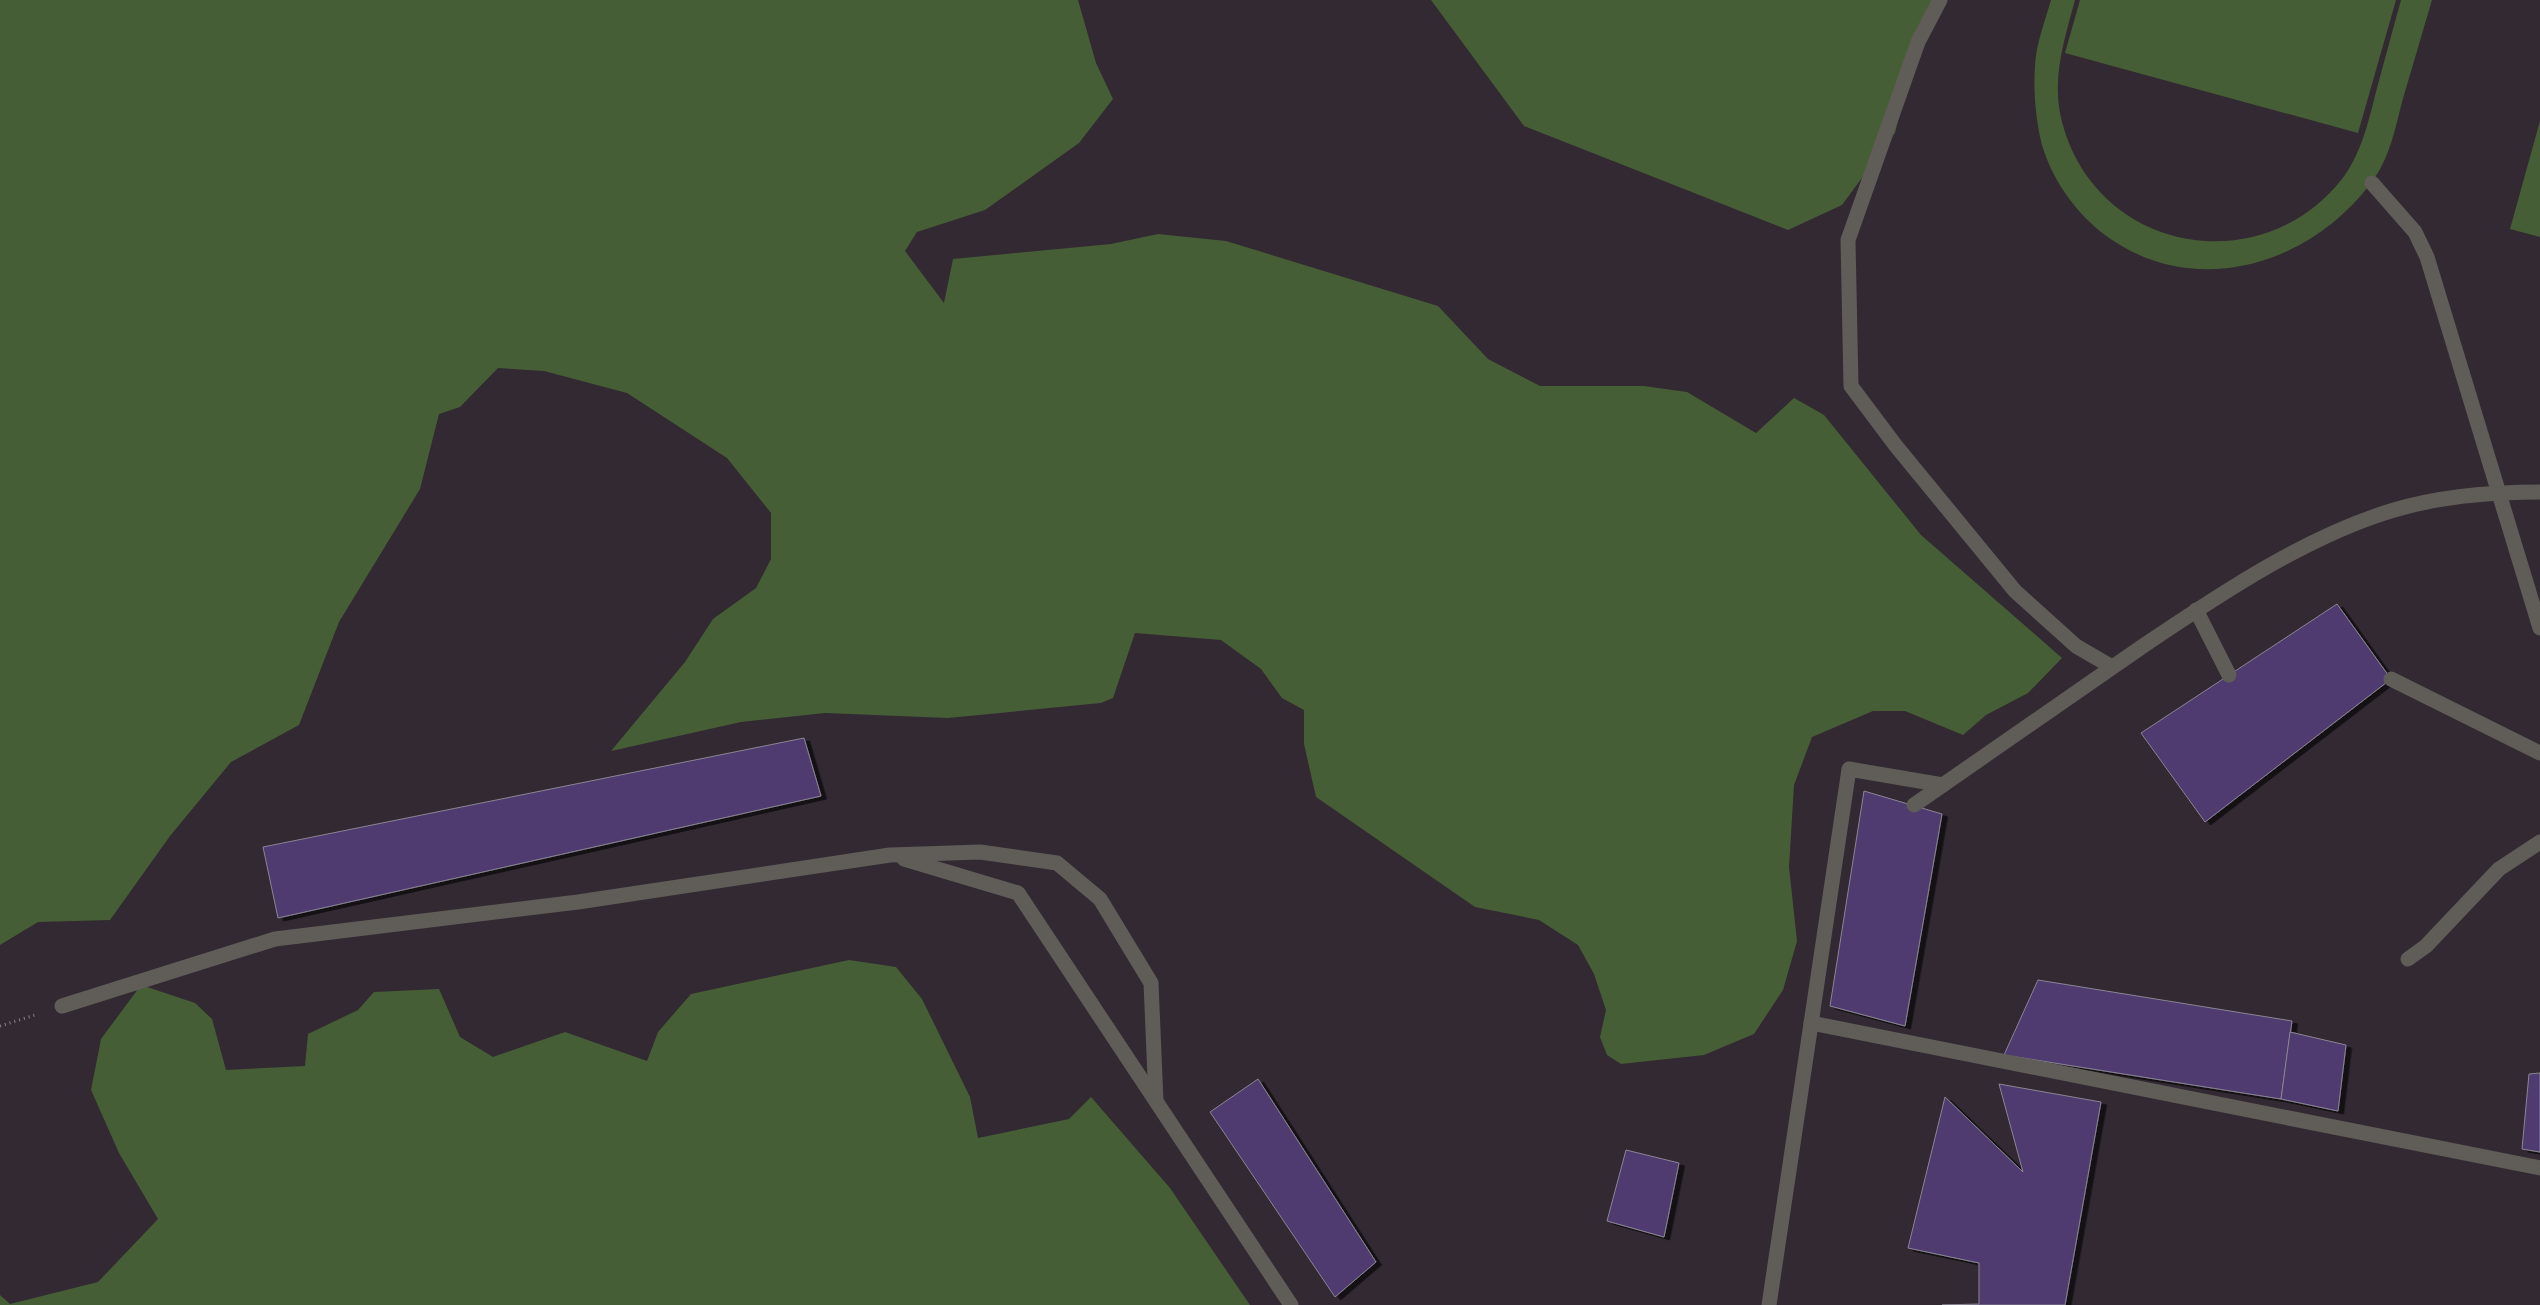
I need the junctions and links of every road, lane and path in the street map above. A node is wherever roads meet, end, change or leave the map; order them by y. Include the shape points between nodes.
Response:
1 (1940, 0) edge
2 (2372, 183) dead end
3 (2499, 492) junction
4 (2540, 492) edge
5 (2196, 610) junction
6 (2540, 628) edge
7 (2112, 668) junction
8 (2229, 674) dead end
9 (2391, 679) dead end
10 (2540, 753) edge
11 (1943, 785) junction
12 (1914, 805) dead end
13 (2540, 842) edge
14 (890, 855) junction
15 (2408, 959) dead end
16 (62, 1006) joint
17 (1811, 1023) junction
18 (0, 1026) edge
19 (1156, 1101) junction
20 (2540, 1168) edge
21 (1291, 1305) edge
22 (1769, 1305) edge

1 - 7 lane via 1918,42 1848,240 1851,386 2015,591 2076,646
2 - 3 lane via 2415,232 2427,257
3 - 4 lane
3 - 5 lane via 2455,497 2395,510 2342,529 2229,588
3 - 6 lane
5 - 7 lane
5 - 8 lane
7 - 11 lane
9 - 10 lane
11 - 12 lane
11 - 17 lane via 1849,769
13 - 15 lane via 2499,869 2426,946
14 - 16 lane via 578,902 276,939
14 - 19 lane via 1018,893
14 - 19 lane via 980,852 1057,863 1100,900 1150,983
16 - 18 path
17 - 20 lane
17 - 22 lane
19 - 21 lane

